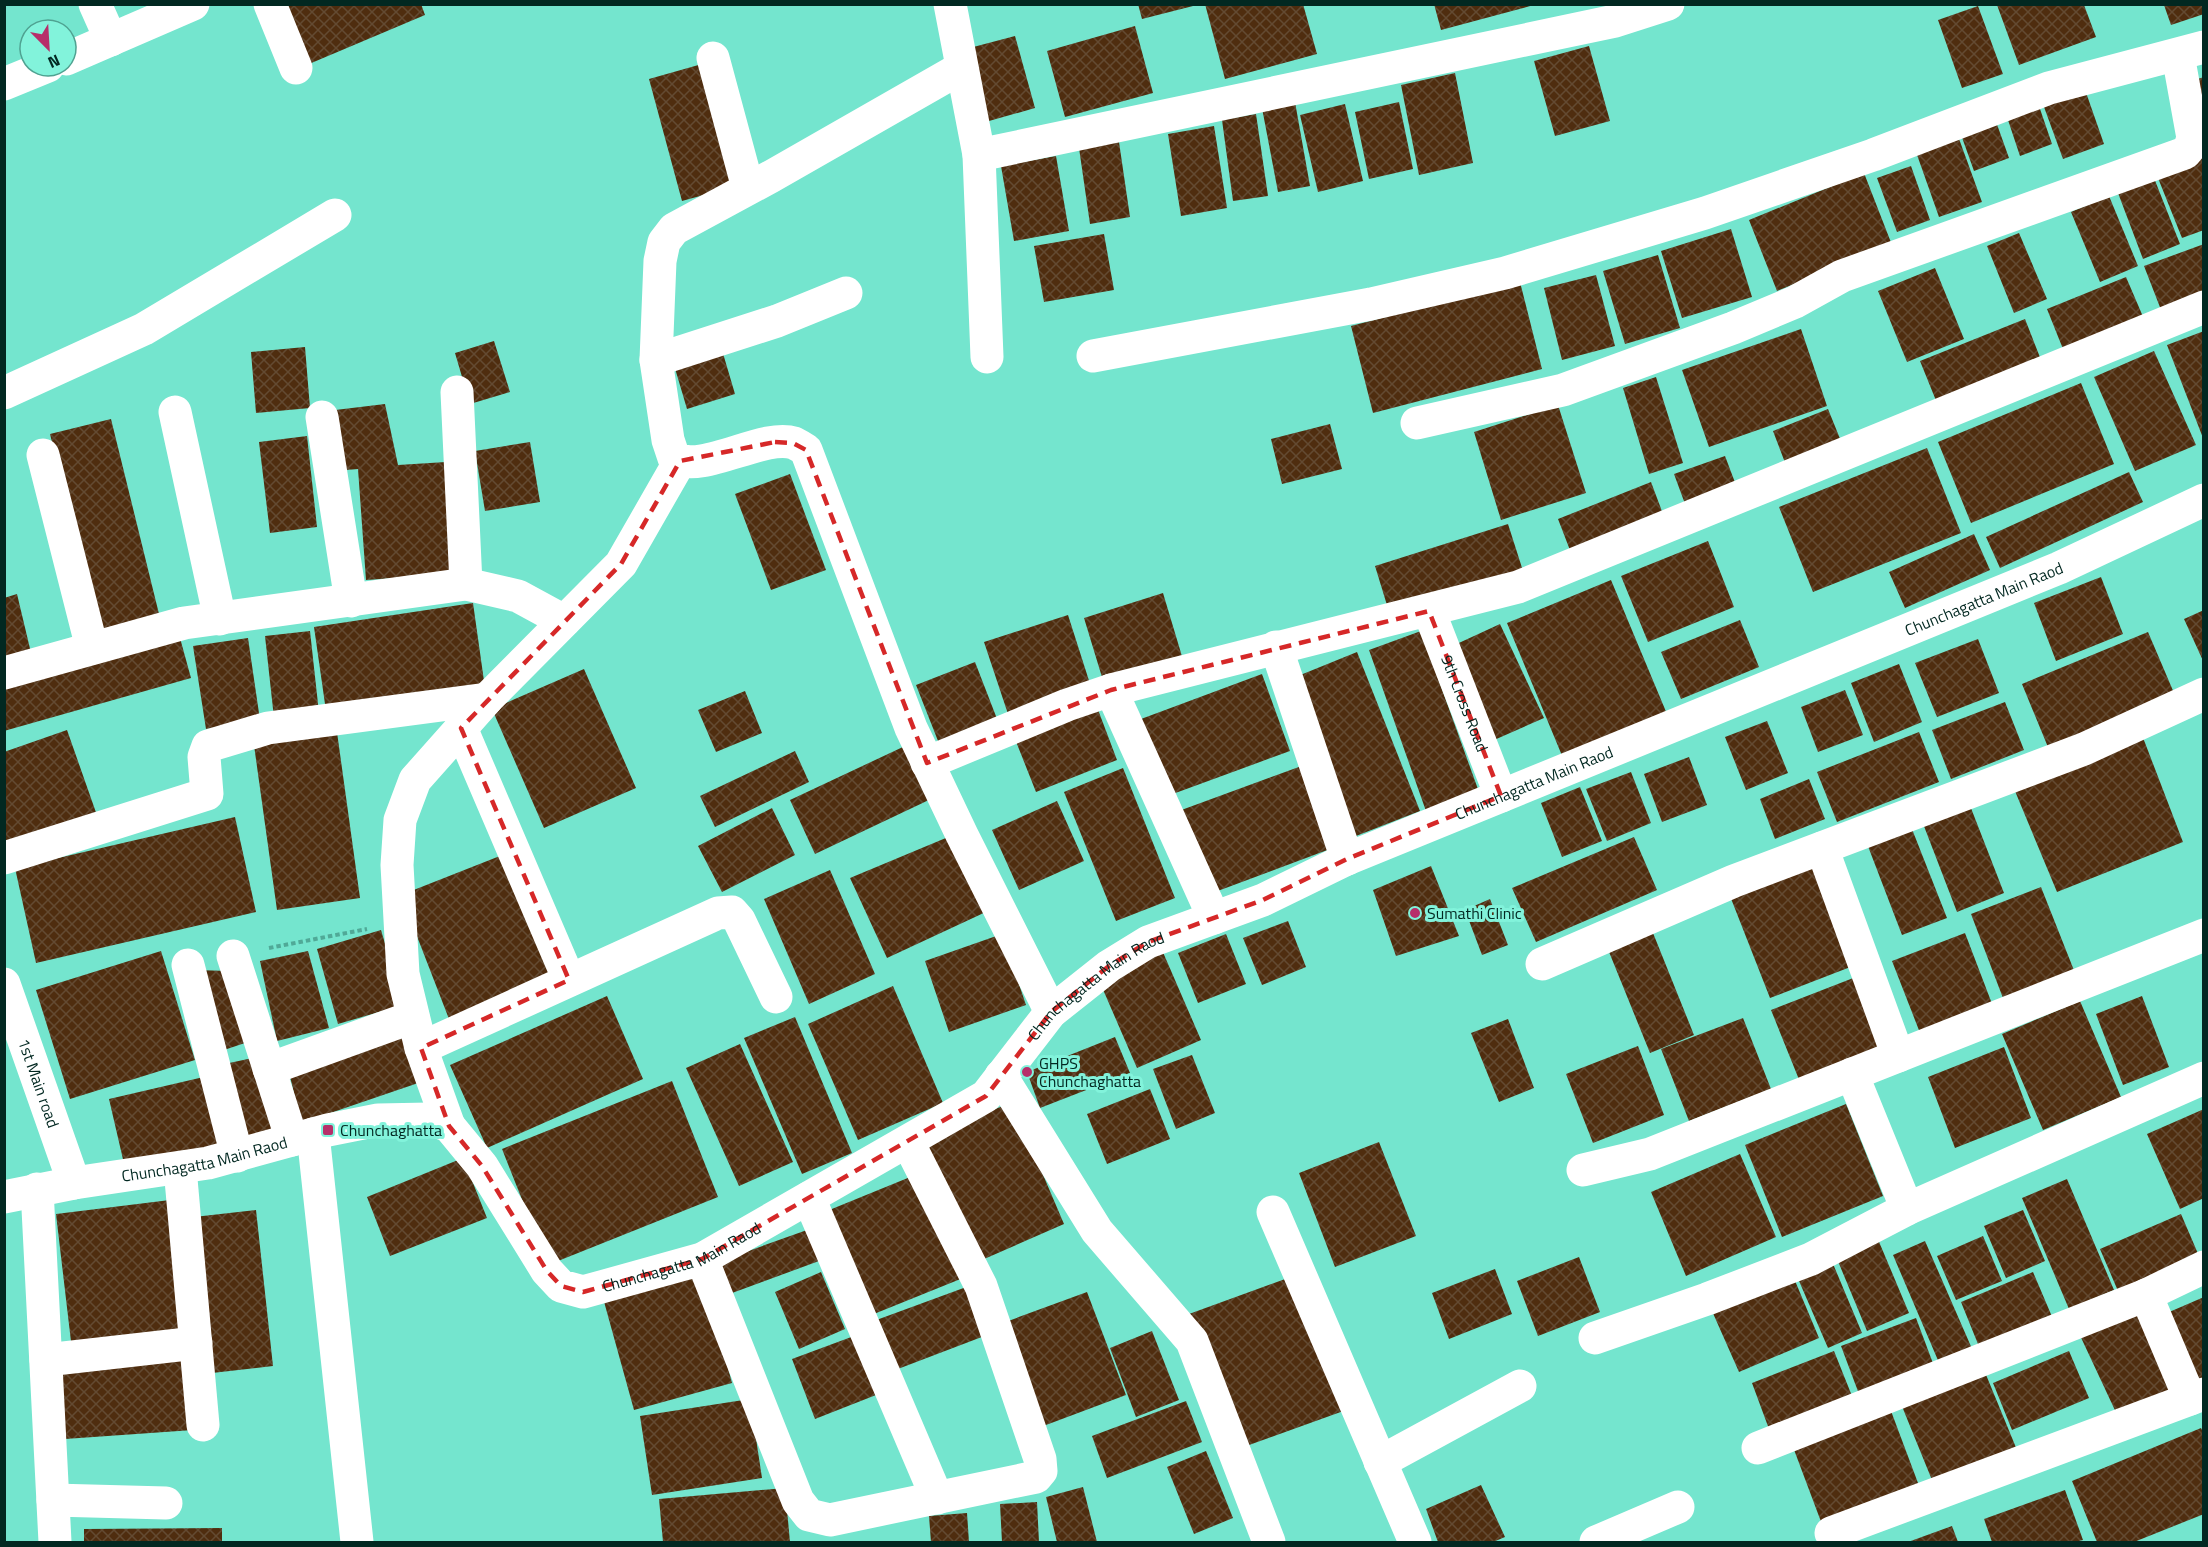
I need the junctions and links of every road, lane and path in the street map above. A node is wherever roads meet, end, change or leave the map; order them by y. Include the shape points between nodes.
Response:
1 (94, 4) edge
2 (193, 4) edge
3 (270, 4) edge
4 (950, 4) edge
5 (1668, 4) edge
6 (111, 40) junction
7 (2191, 51) edge
8 (78, 54) edge
9 (713, 58) dead end
10 (296, 68) dead end
11 (961, 68) junction
12 (19, 78) edge
13 (4, 84) edge
14 (979, 155) junction
15 (748, 188) junction
16 (335, 215) dead end
17 (846, 292) dead end
18 (2204, 307) edge
19 (1093, 356) dead end
20 (987, 357) dead end
21 (656, 360) junction
22 (457, 392) dead end
23 (4, 393) edge
24 (175, 412) dead end
25 (322, 417) dead end
26 (1418, 423) dead end
27 (43, 455) dead end
28 (680, 461) junction
29 (2204, 500) edge
30 (466, 584) junction
31 (351, 601) junction
32 (1429, 611) junction
33 (220, 619) junction
34 (564, 621) junction
35 (1276, 647) junction
36 (92, 648) junction
37 (4, 672) edge
38 (1111, 690) junction
39 (2204, 694) edge
40 (487, 699) junction
41 (460, 728) junction
42 (927, 763) junction
43 (1501, 796) junction
44 (1822, 848) junction
45 (4, 858) edge
46 (1347, 859) junction
47 (1214, 918) junction
48 (400, 922) junction
49 (2204, 935) edge
50 (269, 948) dead end
51 (233, 956) dead end
52 (1542, 964) dead end
53 (188, 965) dead end
54 (569, 980) junction
55 (4, 984) edge
56 (776, 997) dead end
57 (1051, 1012) junction
58 (413, 1017) junction
59 (421, 1048) junction
60 (1898, 1056) junction
61 (269, 1070) junction
62 (1852, 1074) junction
63 (1001, 1076) junction
64 (2204, 1078) edge
65 (449, 1126) junction
66 (303, 1137) junction
67 (908, 1142) junction
68 (237, 1156) junction
69 (180, 1167) junction
70 (1583, 1170) dead end
71 (74, 1183) junction
72 (37, 1189) junction
73 (4, 1197) edge
74 (809, 1198) junction
75 (1907, 1209) junction
76 (1273, 1212) dead end
77 (702, 1258) junction
78 (2204, 1267) edge
79 (2146, 1295) junction
80 (1595, 1338) dead end
81 (196, 1343) junction
82 (45, 1360) junction
83 (1520, 1386) dead end
84 (2197, 1396) edge
85 (203, 1425) dead end
86 (1758, 1448) dead end
87 (1380, 1462) junction
88 (937, 1498) junction
89 (53, 1500) junction
90 (166, 1503) dead end
91 (1678, 1507) dead end
92 (1831, 1533) dead end
93 (55, 1542) edge
94 (357, 1542) edge
95 (1266, 1542) edge
96 (1415, 1542) edge
97 (1596, 1542) edge

1 - 6 street
2 - 6 street
3 - 10 street
4 - 11 street
5 - 14 street via 1615,21
6 - 8 street
7 - 19 street via 2049,88 1705,213 1505,273 1371,304
7 - 26 street via 2193,138 2185,153 1842,276 1795,302 1733,328 1563,390
9 - 15 street
11 - 14 street
11 - 15 street
12 - 13 street
14 - 20 street
15 - 21 street via 674,228 664,242
16 - 23 street via 144,329
17 - 21 street via 777,321
18 - 32 street via 1518,587
21 - 28 street via 668,440 674,458
22 - 30 street
24 - 33 street
25 - 31 street
27 - 36 street
28 - 34 street via 621,564
28 - 42 street via 696,461 775,442 793,443 806,450 910,728
29 - 43 street, Chunchagatta Main Raod via 2059,568
30 - 31 street
30 - 34 street via 518,596
31 - 33 street
32 - 35 street
32 - 43 street, 9th Cross Road
33 - 36 street via 184,623
34 - 40 street
35 - 38 street
35 - 46 street
36 - 37 street
38 - 42 street
38 - 47 street
39 - 44 street via 2084,749
40 - 41 street
40 - 45 street via 268,728 208,746 204,757 207,794
41 - 48 street via 415,780 400,820
41 - 54 street
42 - 57 street
43 - 46 street, Chunchagatta Main Raod
44 - 52 street via 1734,881
44 - 60 street
46 - 47 street, Chunchagatta Main Raod via 1263,900
47 - 57 street, Chunchagatta Main Raod via 1148,942 1109,966
48 - 50 path
48 - 58 street via 403,974
49 - 60 street
51 - 61 street
53 - 68 street
54 - 56 street via 718,913 732,912
54 - 59 street
55 - 71 street, 1st Main road
57 - 63 street, Chunchagatta Main Raod
58 - 59 street
58 - 61 street
59 - 65 street
60 - 62 street
61 - 66 street
62 - 70 street via 1650,1154
62 - 75 street
63 - 67 street, Chunchagatta Main Raod via 986,1096
63 - 95 street via 1097,1231 1192,1341
64 - 75 street
65 - 66 street, Chunchagatta Main Raod via 429,1119 378,1119
65 - 77 street, Chunchagatta Main Raod via 482,1166 561,1286 583,1292
66 - 68 street, Chunchagatta Main Raod
66 - 94 street
67 - 74 street, Chunchagatta Main Raod
67 - 88 street via 981,1286 1041,1471 1036,1477
68 - 69 street, Chunchagatta Main Raod
69 - 71 street, Chunchagatta Main Raod
69 - 81 street
71 - 72 street, Chunchagatta Main Raod
72 - 73 street, Chunchagatta Main Raod
72 - 82 street
74 - 77 street, Chunchagatta Main Raod
74 - 88 street
75 - 80 street via 1810,1259
76 - 87 street
77 - 88 street via 798,1501 809,1515 830,1520
78 - 79 street
79 - 84 street
79 - 86 street
81 - 82 street
81 - 85 street
82 - 89 street
83 - 87 street
84 - 92 street
87 - 96 street
89 - 90 street
89 - 93 street
91 - 97 street

